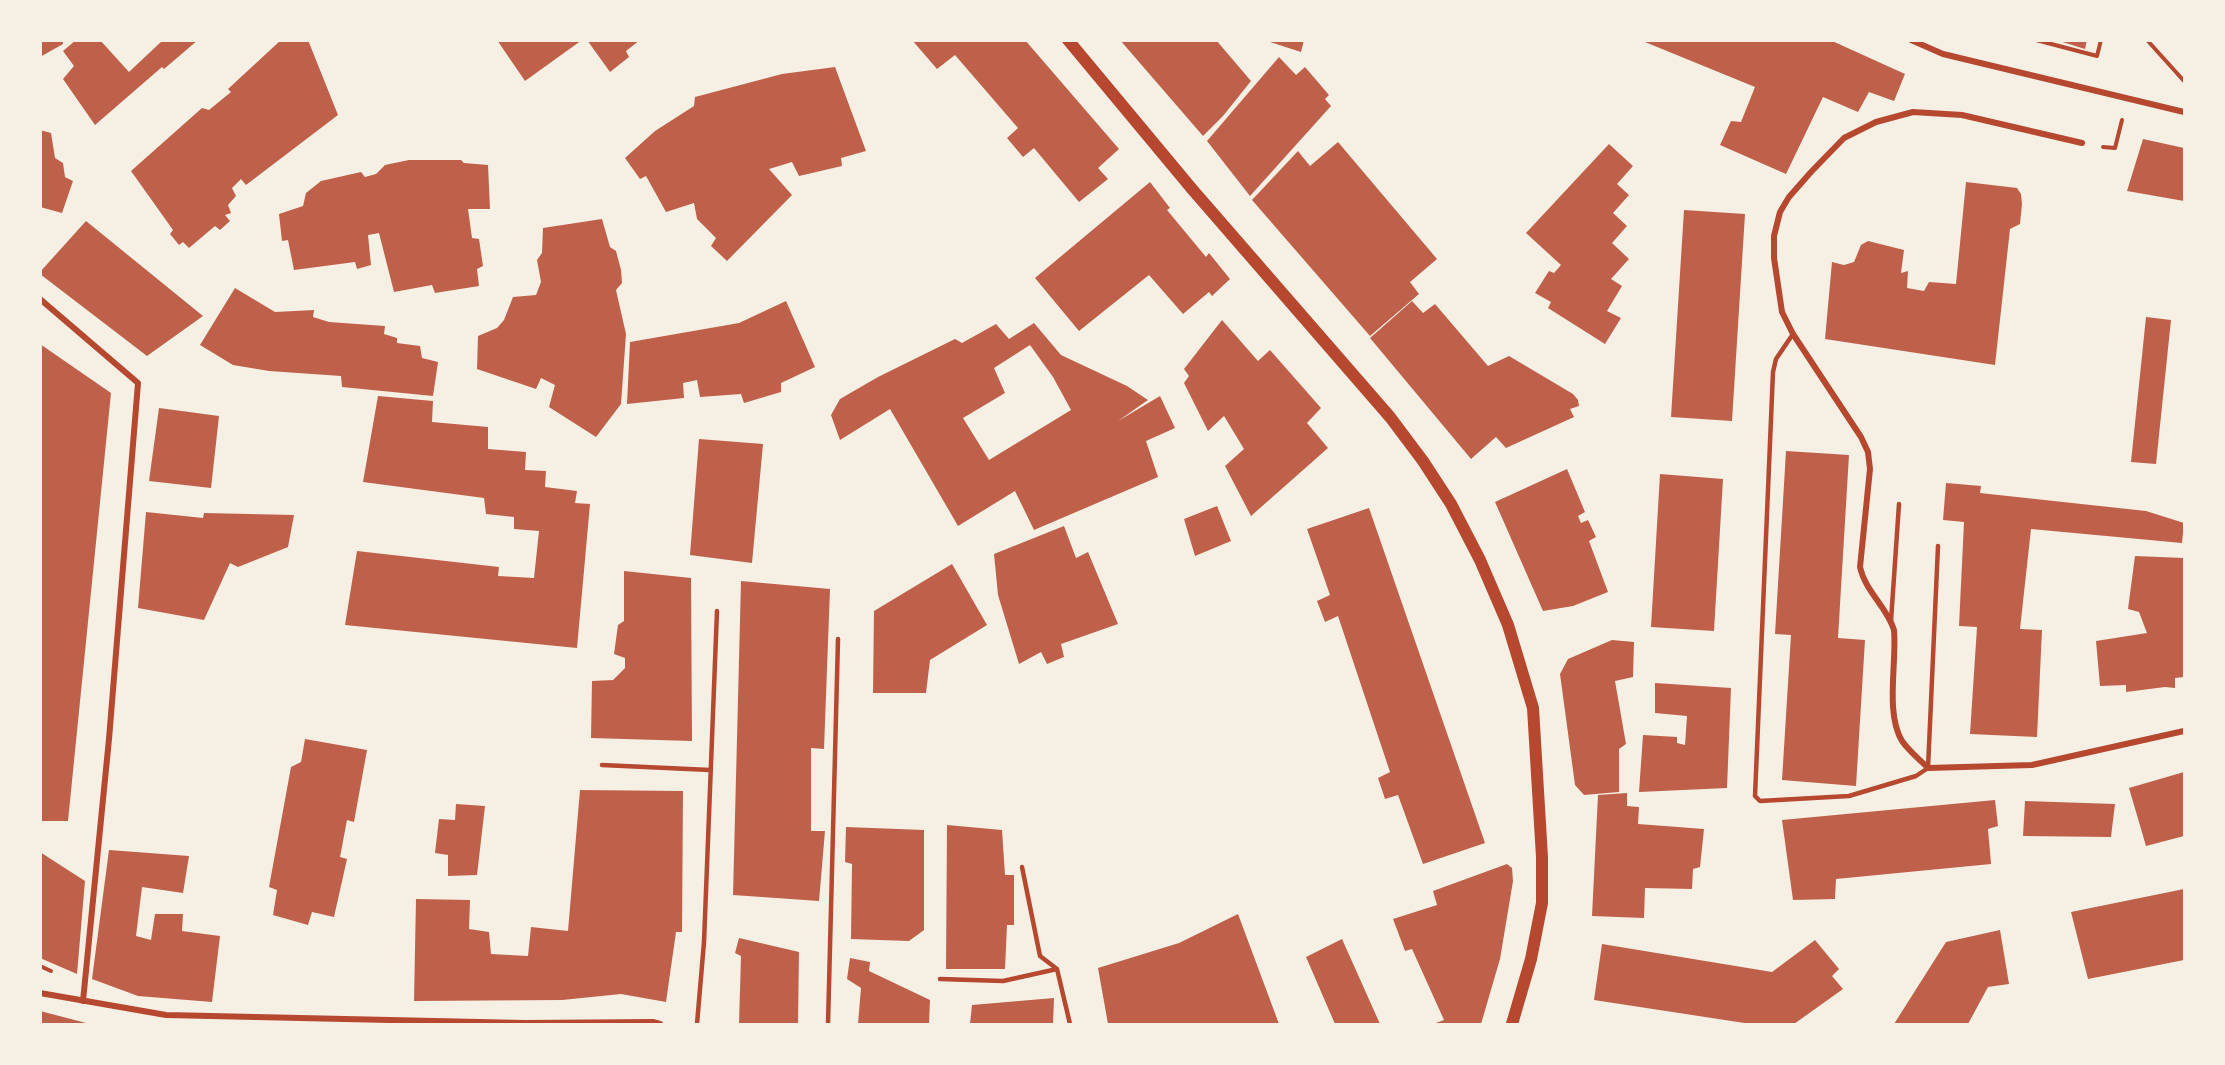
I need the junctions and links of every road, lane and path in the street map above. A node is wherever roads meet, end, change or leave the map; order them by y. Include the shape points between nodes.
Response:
1 (1068, 40) edge
2 (1911, 40) edge
3 (2036, 40) edge
4 (2101, 40) edge
5 (2147, 40) edge
6 (2184, 81) edge
7 (2184, 112) edge
8 (2122, 120) dead end
9 (2082, 143) joint
10 (40, 299) edge
11 (1793, 334) junction
12 (1899, 504) dead end
13 (1938, 546) dead end
14 (717, 611) dead end
15 (1892, 622) junction
16 (838, 639) dead end
17 (2184, 731) edge
18 (602, 765) dead end
19 (1928, 768) junction
20 (710, 770) junction
21 (1022, 867) dead end
22 (1058, 969) junction
23 (940, 979) dead end
24 (40, 993) edge
25 (83, 1001) junction
26 (660, 1024) edge
27 (697, 1024) edge
28 (828, 1024) edge
29 (1070, 1024) edge
30 (1512, 1024) edge

1 - 30 main road via 1390,417 1423,461 1480,560 1508,625 1533,708 1542,903
2 - 7 street via 1943,54
3 - 4 path via 2097,56
5 - 6 path
8 - 9 path via 2115,148
9 - 11 street via 1937,112 1913,112 1876,122 1844,138 1789,197 1775,226 1774,258 1780,302
10 - 25 street via 138,383
11 - 15 street via 1868,452 1870,469 1860,567
11 - 19 lane via 1776,359 1773,372 1755,796 1763,802 1849,796 1916,776
12 - 15 lane
13 - 19 lane
14 - 20 lane
15 - 19 street via 1896,726 1901,739
16 - 28 lane
17 - 19 street via 2032,765
18 - 20 lane
20 - 27 lane
21 - 22 lane via 1040,956
22 - 23 lane via 1003,981
22 - 29 lane
24 - 25 street
25 - 26 street via 166,1016

